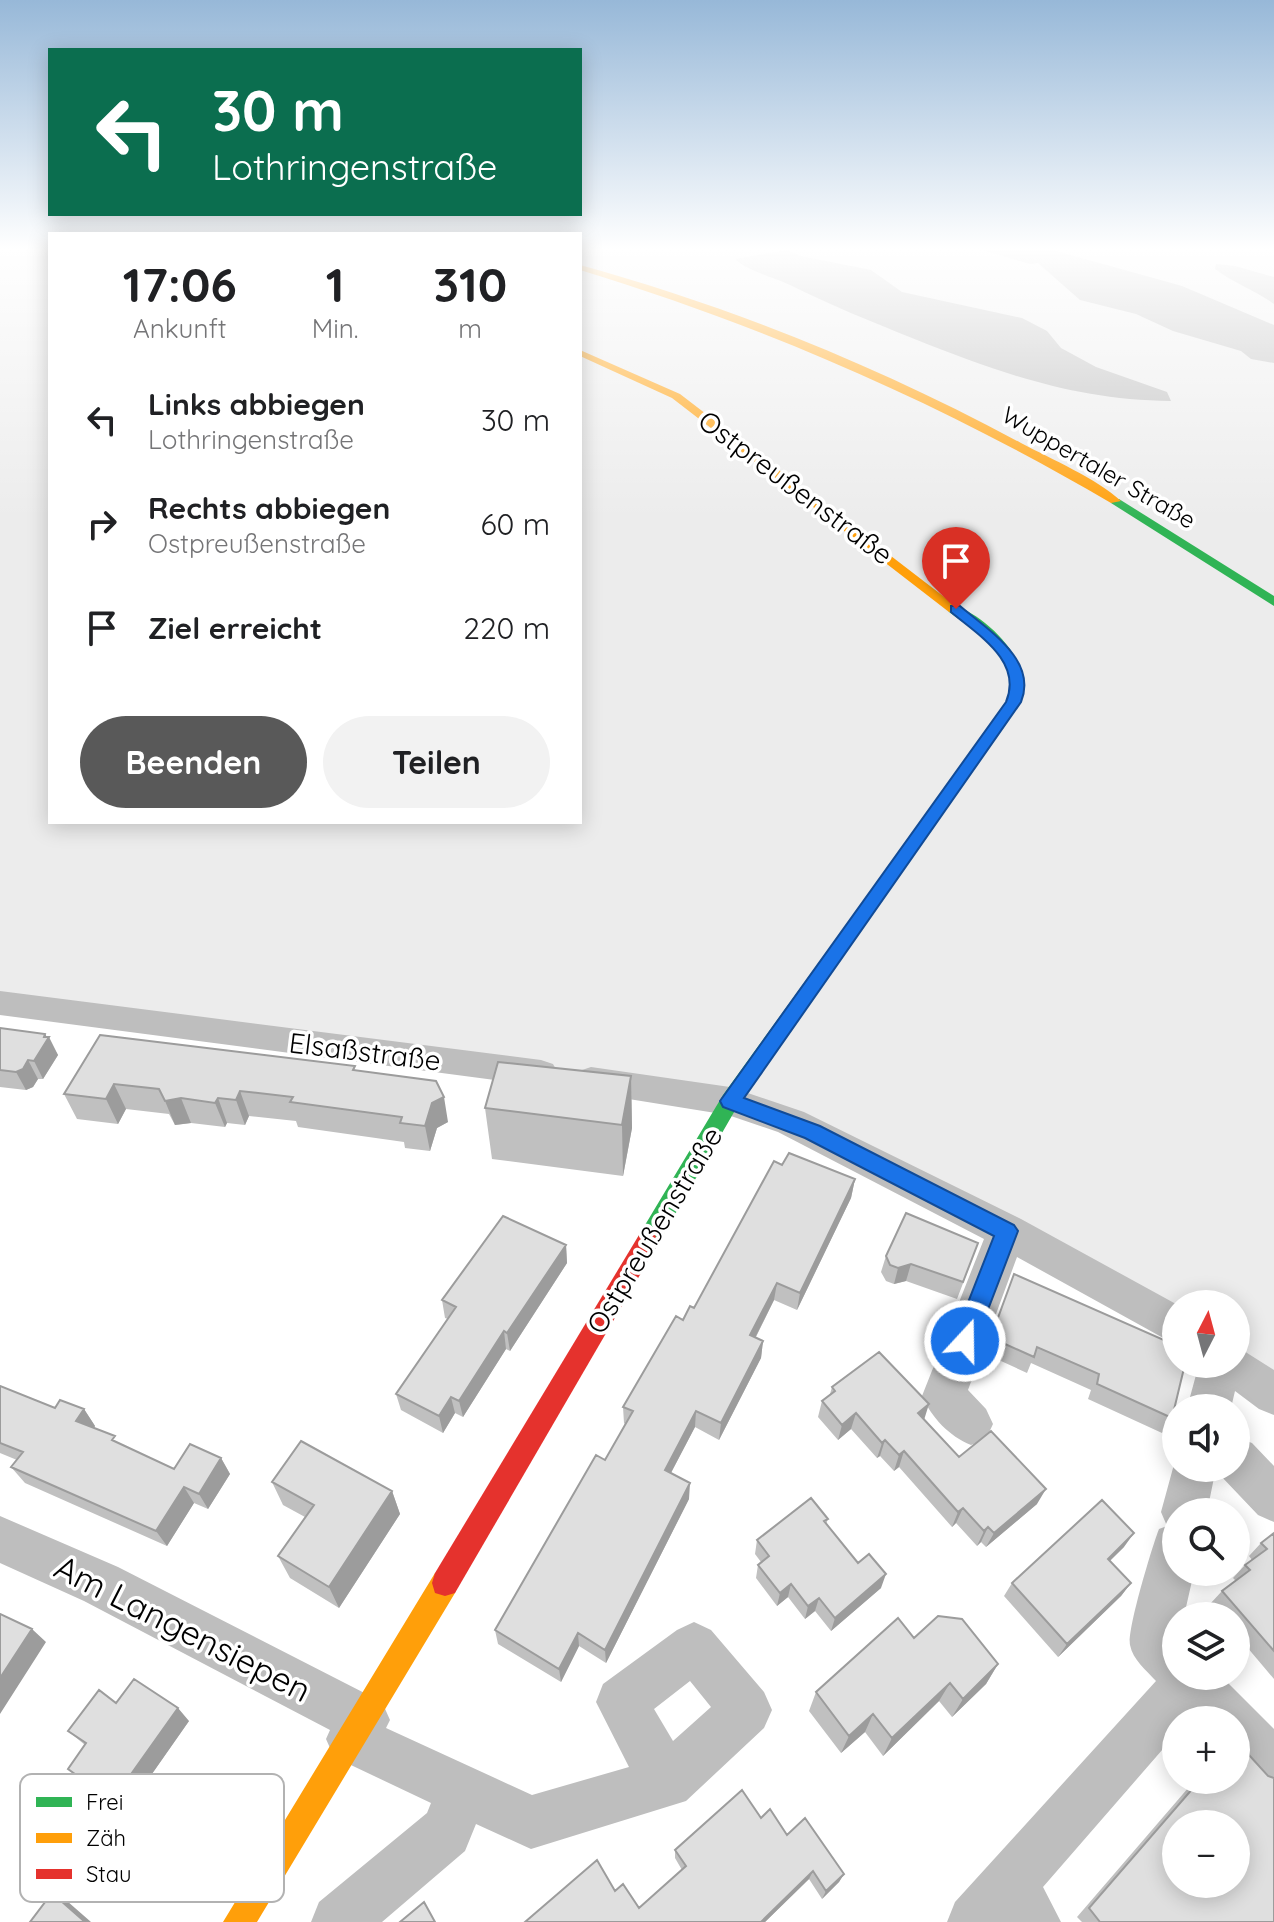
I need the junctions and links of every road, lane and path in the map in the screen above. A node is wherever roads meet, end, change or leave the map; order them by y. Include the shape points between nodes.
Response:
1 (793, 340) edge
2 (818, 340) edge
3 (582, 354) edge
4 (1222, 547) dead end
5 (1274, 602) edge
6 (0, 1003) edge
7 (730, 1101) junction
8 (1007, 1231) junction
9 (1162, 1318) edge
10 (1250, 1377) edge
11 (1274, 1395) edge
12 (971, 1424) dead end
13 (1250, 1474) edge
14 (1274, 1499) edge
15 (0, 1539) edge
16 (1162, 1608) edge
17 (1162, 1651) edge
18 (1172, 1690) edge
19 (1200, 1690) edge
20 (1215, 1706) edge
21 (358, 1729) junction
22 (1250, 1741) edge
23 (1274, 1766) edge
24 (667, 1782) dead end
25 (463, 1790) junction
26 (284, 1849) edge
27 (251, 1902) edge
28 (1006, 1910) edge
29 (239, 1922) edge
30 (339, 1922) edge

1 - 5 main road, Wuppertaler Straße via 952,412 1096,490
2 - 4 main road, Wuppertaler Straße via 1029,436
3 - 7 main road, Ostpreußenstraße via 676,396 989,636 1007,653 1018,676 1019,690 1007,715
6 - 7 street, Elsaßstraße
7 - 8 street, Elsaßstraße via 802,1127
7 - 21 main road, Ostpreußenstraße
8 - 9 street, Elsaßstraße
8 - 12 street via 944,1396
10 - 11 street
13 - 14 street
15 - 21 street, Am Langensiepen via 101,1584
16 - 17 street via 1154,1643
18 - 28 street
19 - 20 street
21 - 25 street
21 - 26 main road, Ostpreußenstraße
22 - 23 street
24 - 25 street via 531,1822
25 - 30 street via 446,1832
27 - 29 main road, Ostpreußenstraße

